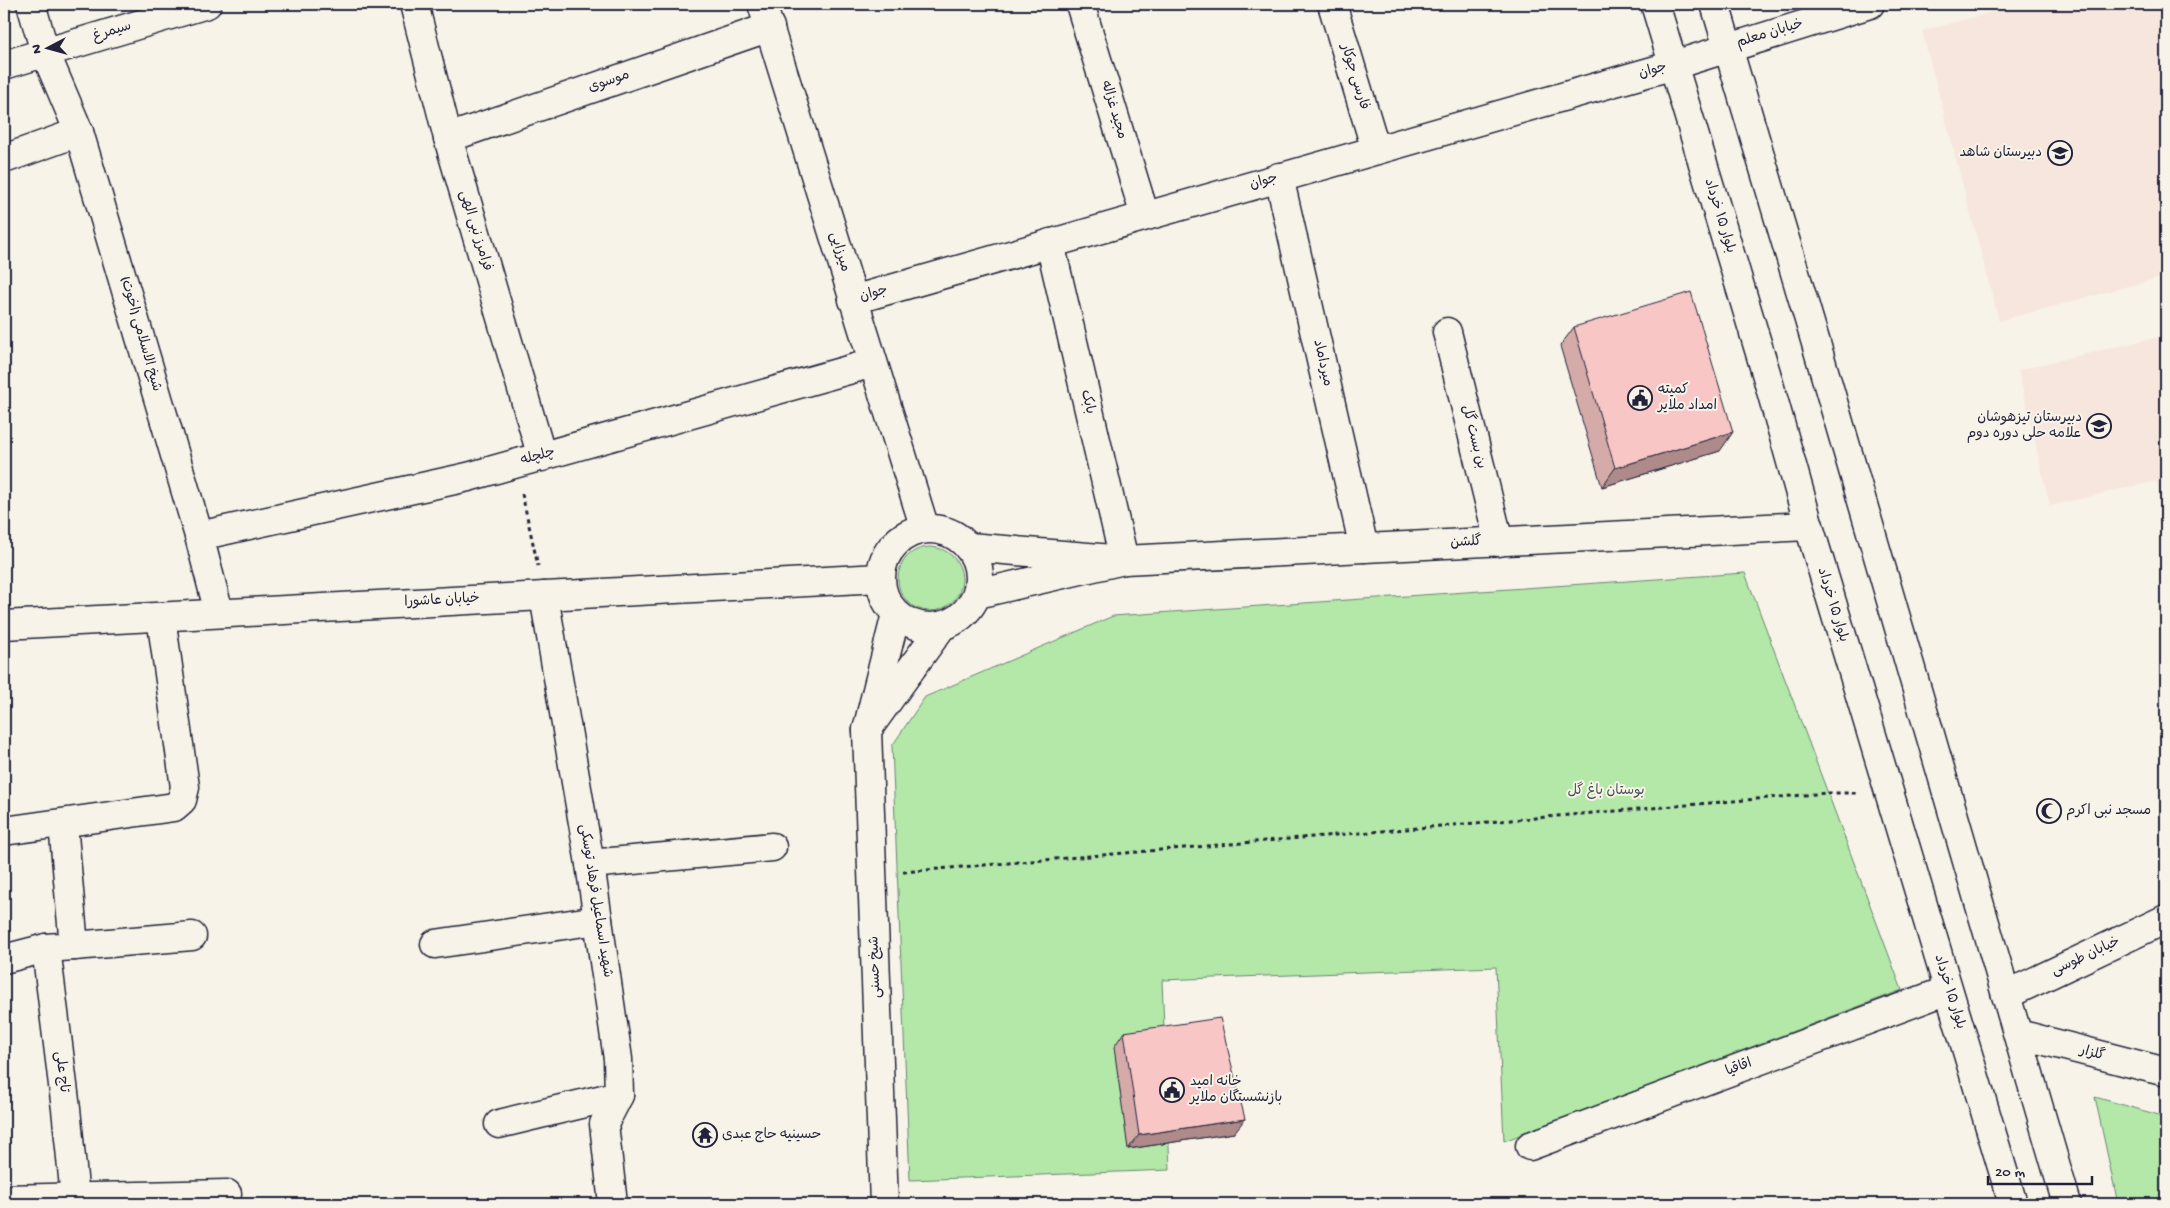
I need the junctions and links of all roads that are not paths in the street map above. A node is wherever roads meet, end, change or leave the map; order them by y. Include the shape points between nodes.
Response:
1 (31, 4) edge
2 (207, 4) edge
3 (414, 4) edge
4 (1080, 4) edge
5 (1332, 4) edge
6 (1655, 4) edge
7 (1714, 4) edge
8 (1870, 4) edge
9 (766, 15) edge
10 (1728, 48) junction
11 (45, 52) junction
12 (4, 65) edge
13 (1674, 65) junction
14 (79, 132) junction
15 (448, 138) junction
16 (1376, 150) junction
17 (4, 159) edge
18 (1280, 177) junction
19 (1145, 216) junction
20 (1050, 243) junction
21 (854, 300) junction
22 (1447, 332) dead end
23 (874, 363) junction
24 (542, 456) junction
25 (1808, 526) junction
26 (925, 529) junction
27 (199, 536) junction
28 (1499, 542) junction
29 (969, 547) junction
30 (1364, 548) junction
31 (1124, 560) junction
32 (880, 578) junction
33 (977, 594) junction
34 (544, 596) junction
35 (219, 613) junction
36 (896, 614) junction
37 (161, 616) junction
38 (4, 625) edge
39 (942, 626) junction
40 (867, 730) junction
41 (63, 824) junction
42 (4, 831) edge
43 (772, 847) dead end
44 (590, 864) junction
45 (2166, 919) edge
46 (598, 920) junction
47 (192, 936) dead end
48 (435, 944) dead end
49 (74, 946) junction
50 (46, 948) junction
51 (4, 959) edge
52 (1948, 990) junction
53 (2006, 995) junction
54 (2018, 1034) junction
55 (2166, 1072) edge
56 (619, 1095) junction
57 (499, 1124) dead end
58 (1530, 1146) dead end
59 (226, 1194) dead end
60 (75, 1197) junction
61 (4, 1199) edge
62 (162, 1199) edge
63 (613, 1204) edge
64 (884, 1204) edge
65 (2013, 1204) edge
66 (2067, 1204) edge

1 - 11 street, شیخ الاسلامی (اخوت)
2 - 11 street, سیمرغ
3 - 15 street, فرامرز نبی الهی
4 - 19 street, مجید غزاله
5 - 16 street, فارسی جوکار
6 - 13 street, بلوار ۱۵ خرداد
7 - 10 street
8 - 10 street, خیابان معلم
9 - 15 street, موسوی
9 - 21 street, میرزایی
10 - 13 street, خیابان معلم
10 - 53 street
11 - 12 street, سیمرغ
11 - 14 street, شیخ الاسلامی (اخوت)
13 - 16 street, جوان
13 - 25 street, بلوار ۱۵ خرداد
14 - 17 street
14 - 27 street, شیخ الاسلامی (اخوت)
15 - 24 street, فرامرز نبی الهی
16 - 18 street, جوان
18 - 19 street, جوان
18 - 30 street, میرداماد
19 - 20 street, جوان
20 - 21 street, جوان
20 - 31 street, بابک
21 - 23 street, میرزایی
22 - 28 street, بن بست گل
23 - 24 street, چلچله
23 - 26 street, میرزایی
24 - 27 street, چلچله via 468,477
25 - 28 street, گلشن
25 - 52 street, بلوار ۱۵ خرداد
26 - 29 street via 941,530 956,536
26 - 32 street via 911,532 898,540 888,551
27 - 35 street, شیخ الاسلامی (اخوت)
28 - 30 street, گلشن
29 - 31 street
29 - 33 street via 979,569
30 - 31 street, گلشن
31 - 33 street
32 - 34 street, خیابان عاشورا
32 - 36 street via 882,592
33 - 39 street via 969,609 957,620
34 - 35 street, خیابان عاشورا
34 - 44 street, شهید اسماعیل فرهاد توسکی
35 - 37 street, خیابان عاشورا
36 - 39 street via 918,626
36 - 40 street, شیخ حسنی
37 - 38 street, خیابان عاشورا
37 - 41 street via 185,787 182,800 174,807
39 - 40 street
40 - 64 street, شیخ حسنی
41 - 42 street
41 - 49 street
43 - 44 street
44 - 46 street, شهید اسماعیل فرهاد توسکی
45 - 53 street, خیابان طوسی
46 - 48 street
46 - 56 street, شهید اسماعیل فرهاد توسکی via 618,1058
47 - 49 street
49 - 50 street
50 - 51 street
50 - 60 street, تاج علی
52 - 58 street, اقاقیا
52 - 65 street, بلوار ۱۵ خرداد
53 - 54 street
54 - 55 street, گلزار
54 - 66 street
56 - 57 street
56 - 63 street, شهید اسماعیل فرهاد توسکی via 604,1124
59 - 62 street
60 - 61 street
60 - 62 street

